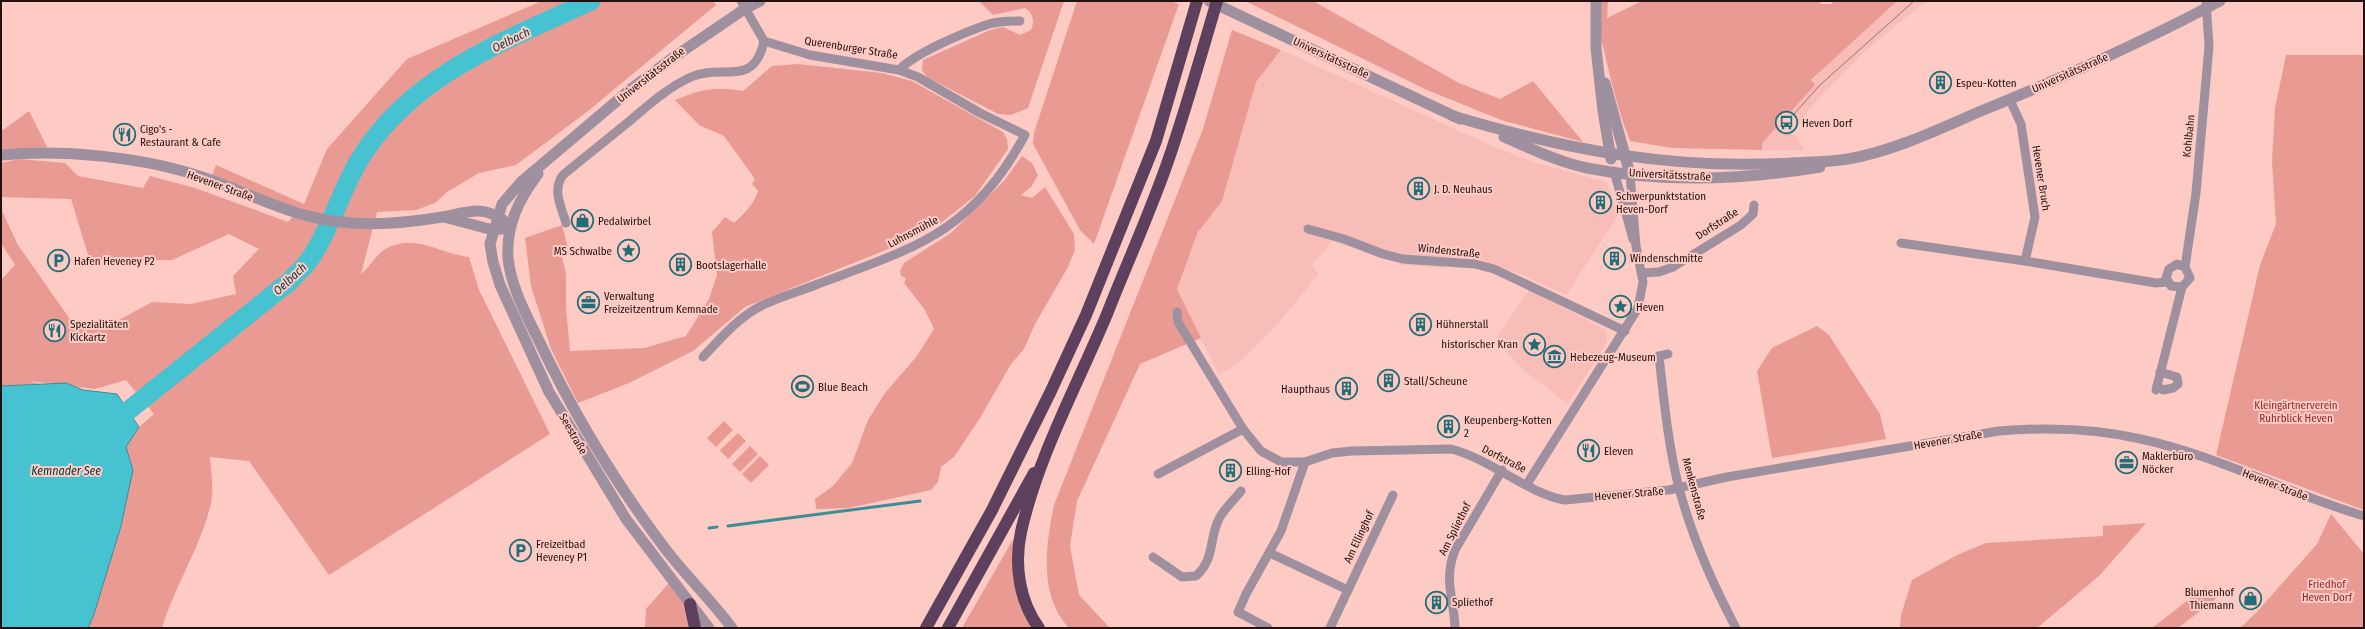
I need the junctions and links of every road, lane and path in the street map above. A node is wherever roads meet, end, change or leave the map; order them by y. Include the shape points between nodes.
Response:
1 (760, 1) edge
2 (1197, 1) edge
3 (1209, 1) edge
4 (1217, 1) edge
5 (1596, 1) edge
6 (2220, 1) edge
7 (743, 4) edge
8 (2207, 4) edge
9 (1020, 22) dead end
10 (764, 41) junction
11 (1600, 69) junction
12 (898, 70) junction
13 (2010, 100) junction
14 (1453, 116) junction
15 (1609, 154) junction
16 (1, 155) edge
17 (1626, 156) junction
18 (549, 158) junction
19 (1847, 159) junction
20 (1614, 171) junction
21 (1630, 174) junction
22 (1754, 206) dead end
23 (498, 216) junction
24 (440, 217) junction
25 (566, 223) dead end
26 (510, 228) junction
27 (1308, 229) dead end
28 (493, 230) junction
29 (1901, 243) dead end
30 (1636, 246) junction
31 (2026, 261) junction
32 (2185, 267) junction
33 (1642, 273) junction
34 (2168, 282) junction
35 (2182, 287) junction
36 (1177, 312) dead end
37 (1625, 331) junction
38 (1668, 354) dead end
39 (703, 357) dead end
40 (2160, 372) junction
41 (1243, 429) junction
42 (1048, 448) junction
43 (1304, 462) junction
44 (1502, 470) junction
45 (1158, 474) dead end
46 (1527, 484) junction
47 (1679, 487) junction
48 (1241, 491) dead end
49 (1393, 495) dead end
50 (2364, 516) edge
51 (1270, 553) junction
52 (1153, 557) dead end
53 (1348, 590) junction
54 (690, 604) junction
55 (695, 628) edge
56 (709, 628) edge
57 (732, 628) edge
58 (926, 628) edge
59 (948, 628) edge
60 (1039, 628) edge
61 (1268, 628) edge
62 (1330, 628) edge
63 (1455, 628) edge
64 (1736, 628) edge

1 - 7 street, Universitätsstraße
2 - 58 highway via 1156,141 1086,315 992,510
3 - 14 street, Universitätsstraße
4 - 42 highway via 1168,162 1104,320
5 - 11 street via 1596,41
6 - 8 street, Universitätsstraße
7 - 10 street
7 - 18 street, Universitätsstraße via 631,90
8 - 13 street, Universitätsstraße via 2137,42
8 - 32 street, Kohlbahn via 2210,40 2195,200
9 - 12 street, Querenburger Straße via 1002,21 989,24 927,51
10 - 12 street, Querenburger Straße via 810,55
10 - 25 street via 760,55 750,69 741,72 703,74 670,88 563,174 557,184 557,193
11 - 15 street
11 - 17 street
12 - 39 street, Luhnsmühle via 1025,135 1000,175 982,198 938,235 902,253 759,307 729,329
13 - 19 street, Universitätsstraße via 1921,136
13 - 31 street, Hevener Bruch via 2021,124 2035,217
14 - 15 street, Universitätsstraße via 1540,141
14 - 20 street, Universitätsstraße via 1560,160 1586,168
15 - 17 street, Universitätsstraße
15 - 20 street
16 - 24 street, Hevener Straße via 60,152 164,167 204,178 266,204 315,218 353,223 391,223
17 - 19 street, Universitätsstraße via 1724,165
17 - 21 street
18 - 23 street, Universitätsstraße via 511,192 502,204
18 - 26 street, Universitätsstraße via 520,199
19 - 21 street, Universitätsstraße via 1805,170 1739,177 1661,177
20 - 21 street, Universitätsstraße
20 - 30 street, Dorfstraße
21 - 30 street, Dorfstraße
22 - 33 street, Dorfstraße via 1753,214 1741,225 1677,265 1659,272
23 - 24 street via 480,211
23 - 26 street
23 - 28 street, Seestraße
24 - 28 street
26 - 28 street
26 - 57 street, Seestraße via 508,257 514,286 590,439 648,526
27 - 37 street, Windenstraße via 1403,259 1475,264 1494,269
28 - 54 street, Seestraße via 490,244 495,273 549,392 612,499
29 - 31 street
30 - 33 street, Dorfstraße
31 - 34 street via 2156,283
32 - 34 street via 2172,266 2167,273
32 - 35 street, Kohlbahn via 2190,278
33 - 37 street, Dorfstraße via 1638,308
34 - 35 street via 2176,288
35 - 40 street, Kohlbahn
36 - 41 street via 1178,322
37 - 46 street, Dorfstraße
38 - 47 street, Menkenstraße via 1659,356 1669,436
40 - 40 street, Kohlbahn via 2156,388 2163,390 2178,384 2177,377
41 - 43 street, Dorfstraße via 1261,451 1270,457 1281,462
41 - 45 street
42 - 59 highway
42 - 60 highway via 1021,533 1018,554 1020,586
43 - 44 street, Dorfstraße via 1332,453 1441,448 1464,452
43 - 51 street via 1281,530
44 - 46 street, Dorfstraße
44 - 63 street, Am Spliethof via 1450,562 1448,582
46 - 47 street, Hevener Straße via 1550,497 1565,500
47 - 50 street, Hevener Straße via 1999,431 2033,428 2087,430 2165,445
47 - 64 street, Menkenstraße via 1708,574
48 - 52 street via 1219,518 1213,536 1212,552 1196,576 1182,577
49 - 53 street, Am Ellinghof
51 - 53 street
51 - 61 street via 1238,612
53 - 62 street, Am Ellinghof
54 - 55 highway
54 - 56 street, Seestraße

